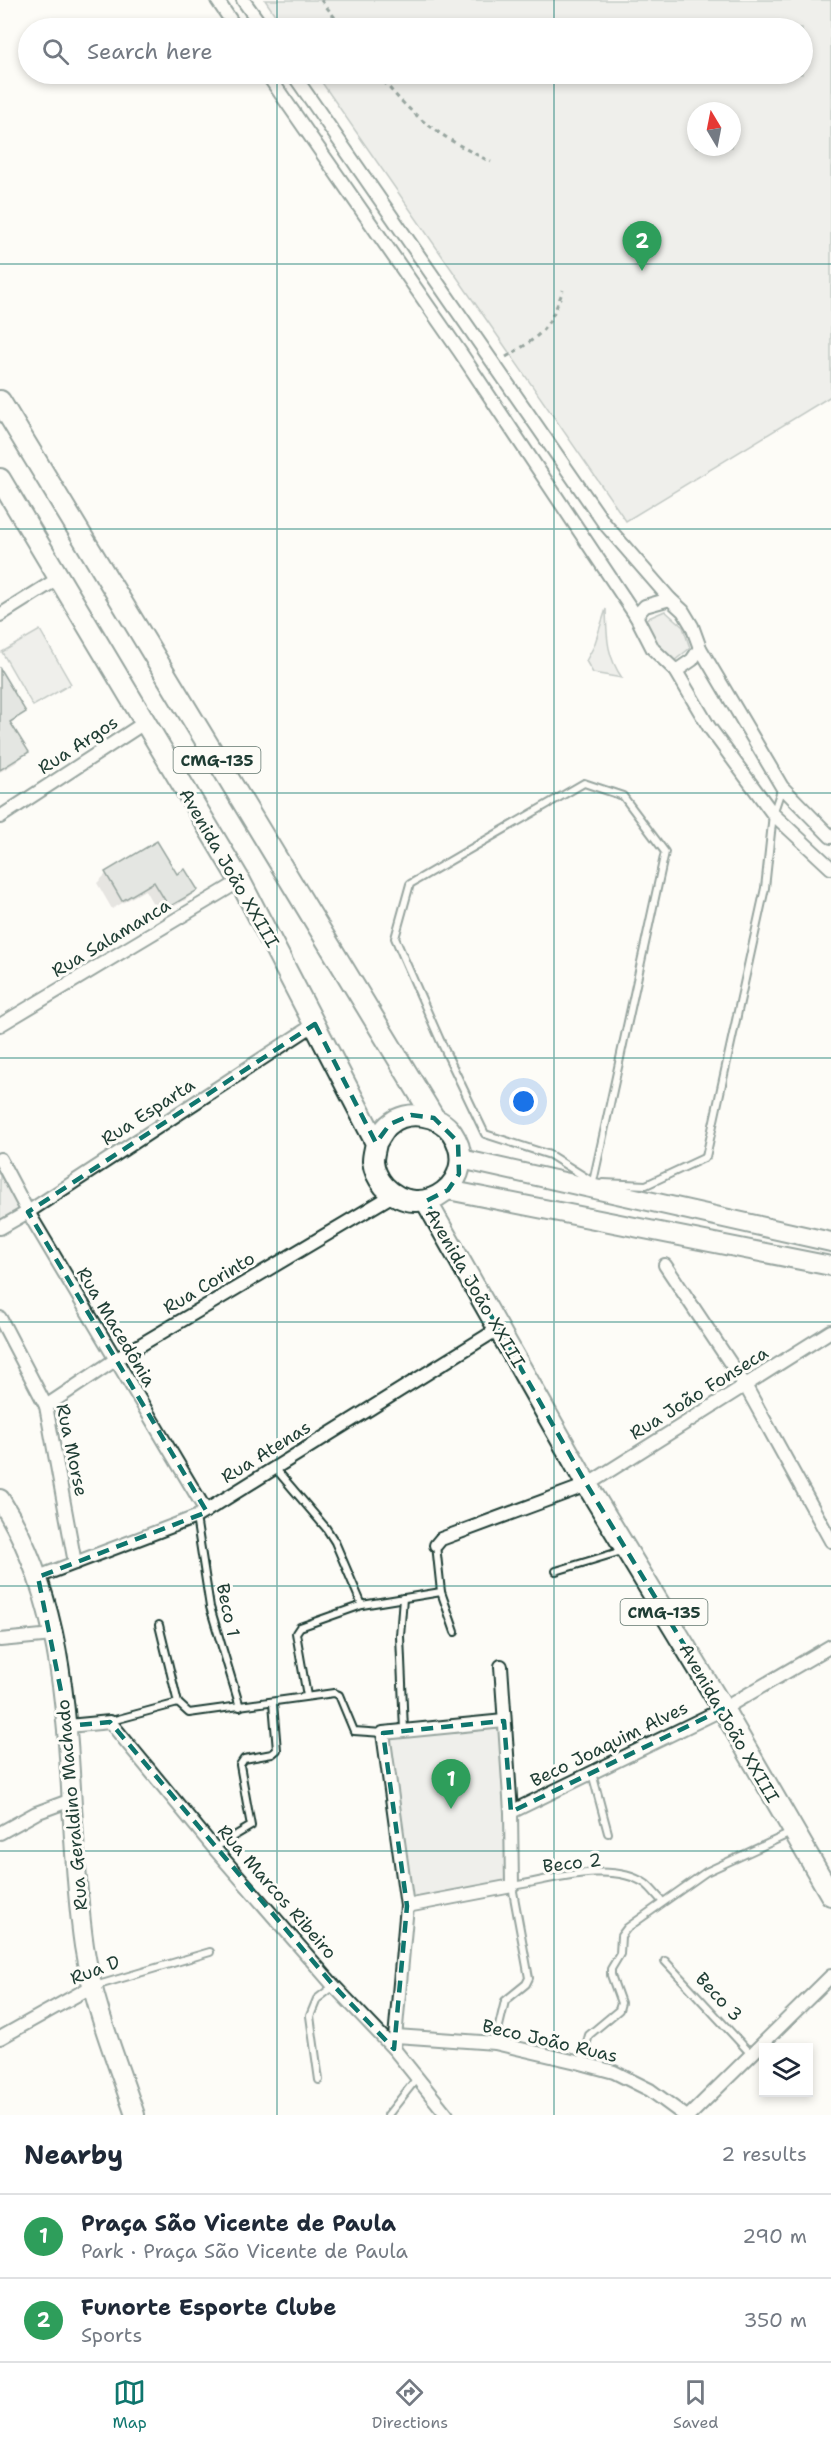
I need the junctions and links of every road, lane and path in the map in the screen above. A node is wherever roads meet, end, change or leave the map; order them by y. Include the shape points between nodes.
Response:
1 (216, 0) edge
2 (243, 0) edge
3 (321, 0) edge
4 (229, 18) edge
5 (255, 18) edge
6 (335, 18) edge
7 (274, 84) edge
8 (300, 84) edge
9 (386, 84) edge
10 (491, 162) dead end
11 (563, 290) dead end
12 (476, 340) junction
13 (460, 352) junction
14 (506, 357) dead end
15 (0, 401) edge
16 (0, 479) edge
17 (59, 578) junction
18 (670, 599) junction
19 (0, 615) edge
20 (636, 616) junction
21 (700, 648) junction
22 (676, 671) junction
23 (144, 723) junction
24 (782, 787) junction
25 (773, 814) junction
26 (0, 817) edge
27 (831, 837) edge
28 (831, 868) edge
29 (240, 881) junction
30 (315, 1024) junction
31 (0, 1025) edge
32 (434, 1118) junction
33 (376, 1143) junction
34 (0, 1159) edge
35 (461, 1159) junction
36 (593, 1182) junction
37 (448, 1190) junction
38 (393, 1195) junction
39 (426, 1201) junction
40 (28, 1212) junction
41 (0, 1228) edge
42 (831, 1242) edge
43 (665, 1265) dead end
44 (831, 1266) edge
45 (0, 1318) edge
46 (498, 1329) junction
47 (831, 1331) edge
48 (115, 1360) junction
49 (745, 1385) junction
50 (46, 1406) junction
51 (274, 1467) junction
52 (587, 1485) junction
53 (0, 1499) edge
54 (201, 1514) junction
55 (831, 1541) edge
56 (436, 1545) joint
57 (626, 1550) junction
58 (75, 1563) junction
59 (556, 1571) dead end
60 (38, 1577) junction
61 (441, 1592) junction
62 (403, 1598) junction
63 (362, 1605) junction
64 (159, 1625) dead end
65 (455, 1632) dead end
66 (53, 1635) junction
67 (1, 1637) edge
68 (831, 1646) edge
69 (501, 1666) dead end
70 (307, 1696) junction
71 (178, 1702) junction
72 (273, 1703) junction
73 (240, 1707) junction
74 (723, 1709) junction
75 (504, 1721) junction
76 (110, 1722) junction
77 (68, 1726) junction
78 (404, 1730) junction
79 (383, 1733) junction
80 (592, 1773) junction
81 (71, 1800) junction
82 (511, 1812) junction
83 (793, 1832) junction
84 (0, 1833) edge
85 (608, 1833) dead end
86 (214, 1848) junction
87 (512, 1886) junction
88 (831, 1895) edge
89 (662, 1902) junction
90 (407, 1906) junction
91 (210, 1952) dead end
92 (665, 1961) dead end
93 (831, 1976) edge
94 (334, 1986) junction
95 (91, 1988) junction
96 (396, 2036) junction
97 (0, 2038) edge
98 (495, 2043) junction
99 (394, 2049) junction
100 (751, 2054) junction
101 (581, 2063) junction
102 (417, 2078) junction
103 (319, 2080) dead end
104 (135, 2115) edge
105 (388, 2115) edge
106 (447, 2115) edge
107 (684, 2115) edge
108 (690, 2115) edge

1 - 4 street
2 - 5 street
3 - 6 path
7 - 13 street
8 - 12 street
9 - 10 path via 411,114 445,138
11 - 14 path via 538,337
12 - 13 street
12 - 18 street via 604,523
13 - 20 street
15 - 32 main road, CMG-135
16 - 17 main road, Avenida João XXIII / CMG-135
17 - 19 street
17 - 23 main road, Avenida João XXIII / CMG-135
18 - 20 street via 645,606
18 - 21 street via 688,618
20 - 22 street via 653,649
21 - 22 street via 692,660
21 - 24 street
22 - 25 street via 709,727
23 - 26 street, Rua Argos
23 - 29 main road, Avenida João XXIII / CMG-135
24 - 25 lane
24 - 27 street
25 - 28 street
25 - 36 lane via 765,888 706,1157 646,1185
29 - 30 main road, Avenida João XXIII / CMG-135
29 - 31 street, Rua Salamanca
30 - 33 main road, Avenida João XXIII / CMG-135
30 - 40 street, Rua Esparta
32 - 33 main road via 411,1115 390,1124
32 - 35 main road, CMG-135 via 458,1142
33 - 38 main road, Avenida João XXIII / CMG-135 via 373,1162 379,1181
34 - 40 street, Rua Macedônia
35 - 37 main road via 459,1174
35 - 42 street
36 - 36 lane via 550,1155 485,1134 395,938 410,884 584,783 623,796 665,852
37 - 39 main road
37 - 44 street
38 - 39 main road, Avenida João XXIII via 409,1202
38 - 48 street, Rua Corinto
39 - 46 main road, Avenida João XXIII / CMG-135
40 - 41 street, Rua Esparta
40 - 48 street, Rua Macedônia
43 - 49 street
45 - 50 street, Rua Morse
46 - 51 street, Rua Atenas
46 - 52 main road, Avenida João XXIII / CMG-135
47 - 49 street, Rua João Fonseca
48 - 50 street, Rua Corinto
48 - 54 street, Rua Macedônia
49 - 52 street, Rua João Fonseca
49 - 55 street
50 - 58 street, Rua Morse
51 - 54 street, Rua Atenas
51 - 63 lane via 326,1528
52 - 56 street, Rua João Fonseca via 441,1539
52 - 57 main road, Avenida João XXIII / CMG-135
53 - 60 street, Rua Geraldino Machado
54 - 58 street, Rua Atenas
54 - 73 lane, Beco 1 via 210,1607
56 - 61 lane
57 - 59 lane
57 - 74 main road, Avenida João XXIII / CMG-135
58 - 60 street, Rua Atenas
60 - 66 street, Rua Geraldino Machado
61 - 62 lane
61 - 65 lane
62 - 63 lane
62 - 78 lane via 400,1636
63 - 70 lane via 298,1629
64 - 71 lane
66 - 67 street
66 - 77 street, Rua Geraldino Machado
68 - 74 street, Beco Joaquim Alves
69 - 75 street
70 - 72 lane
70 - 79 lane via 339,1695 354,1731
71 - 73 lane via 189,1713
71 - 76 lane
72 - 73 lane
72 - 86 lane via 276,1750 244,1759 240,1765 250,1826
74 - 80 street, Beco Joaquim Alves
74 - 83 main road, Avenida João XXIII / CMG-135
75 - 78 street
75 - 82 street
76 - 77 street
76 - 86 street, Rua Marcos Ribeiro
77 - 81 street, Rua Geraldino Machado
78 - 79 street
79 - 90 street
80 - 82 street, Beco Joaquim Alves
80 - 85 lane, Beco 2
81 - 84 street
81 - 95 street, Rua Geraldino Machado
82 - 87 street
83 - 88 main road, Avenida João XXIII / CMG-135
83 - 89 lane via 706,1872
86 - 94 street, Rua Marcos Ribeiro
87 - 89 lane, Beco 2 via 607,1872 646,1884
87 - 90 street
87 - 98 lane via 529,1978 505,2001
89 - 101 lane via 621,1936 620,1954 611,1975 621,2003 615,2015 589,2035
90 - 96 street
91 - 95 lane, Rua D
92 - 100 lane, Beco 3
93 - 100 street
94 - 99 street, Rua Marcos Ribeiro
94 - 103 lane via 317,1999 310,2016
95 - 97 street, Rua D
95 - 104 street, Rua Geraldino Machado
96 - 98 street, Beco João Ruas
96 - 99 street
98 - 101 street, Beco João Ruas
99 - 102 street, Rua Marcos Ribeiro
100 - 108 street
101 - 107 street, Beco João Ruas via 614,2072 650,2090
102 - 105 lane
102 - 106 street, Rua Marcos Ribeiro

